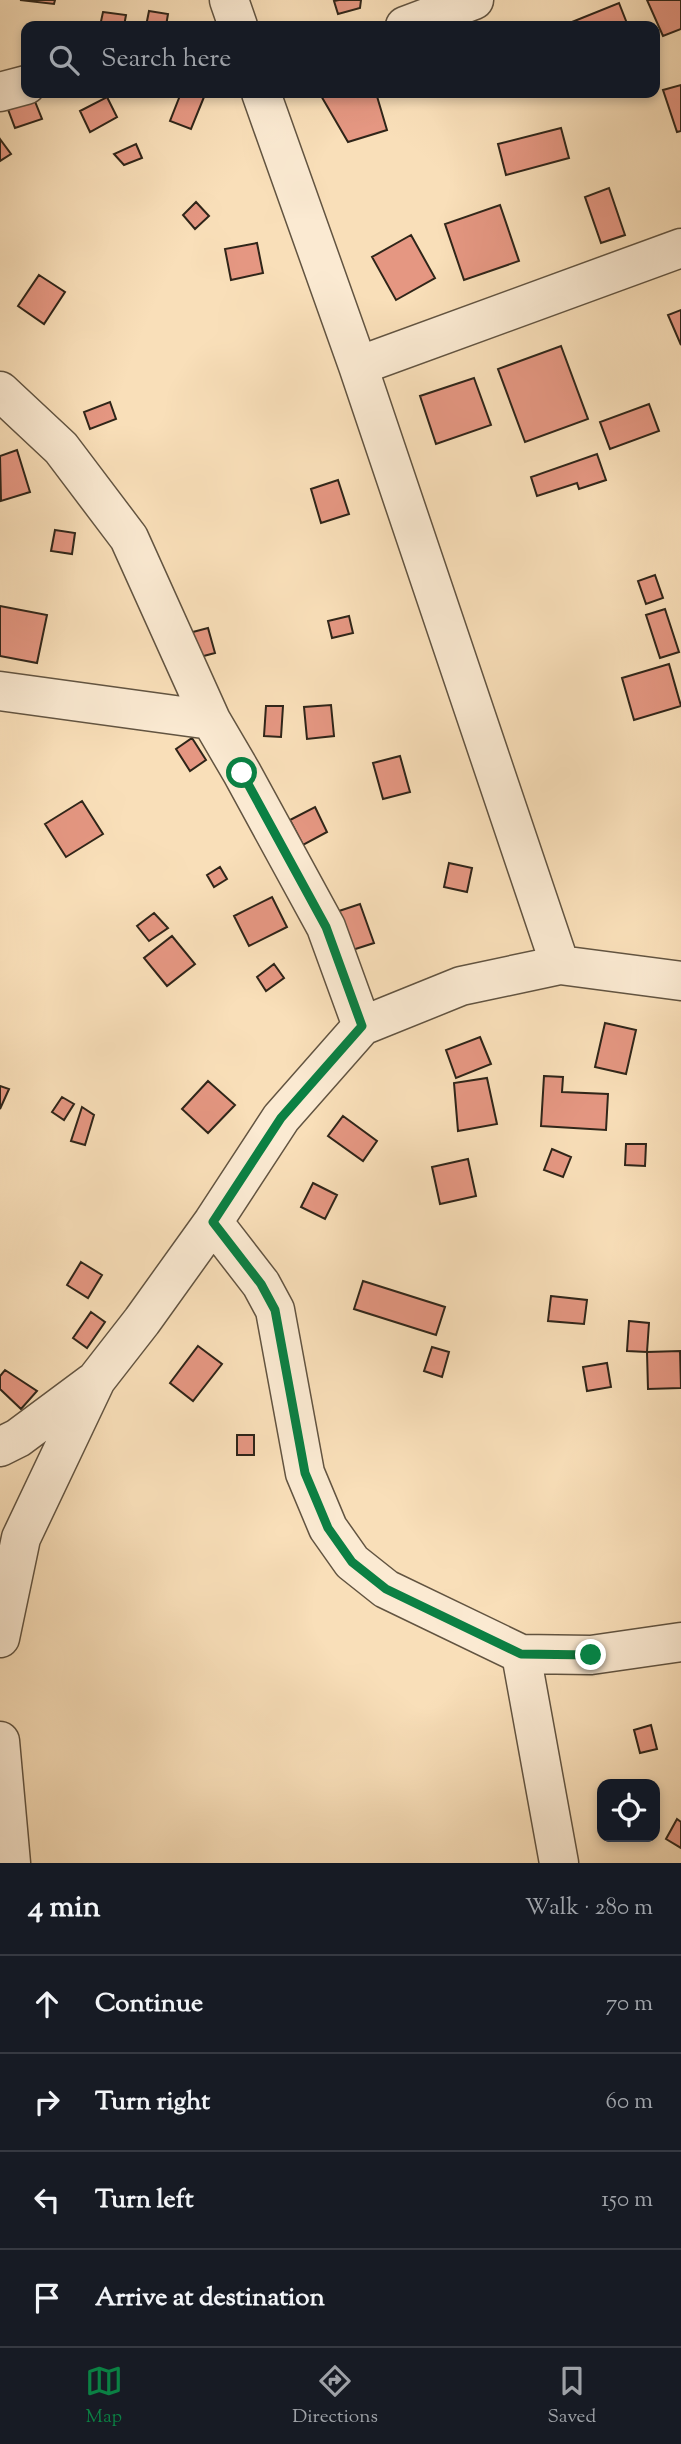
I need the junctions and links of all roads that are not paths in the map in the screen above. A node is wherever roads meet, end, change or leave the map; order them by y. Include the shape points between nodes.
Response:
1 (229, 0) edge
2 (474, 0) edge
3 (236, 21) edge
4 (418, 21) edge
5 (21, 86) edge
6 (0, 92) edge
7 (263, 98) edge
8 (681, 248) edge
9 (358, 366) junction
10 (0, 391) edge
11 (0, 691) edge
12 (211, 720) junction
13 (560, 965) junction
14 (681, 981) edge
15 (362, 1026) junction
16 (213, 1222) junction
17 (96, 1380) junction
18 (0, 1447) edge
19 (0, 1638) edge
20 (681, 1642) edge
21 (521, 1654) junction
22 (0, 1741) edge
23 (11, 1863) edge
24 (559, 1863) edge

1 - 3 street
2 - 4 street
5 - 6 street
7 - 9 street
8 - 9 street
9 - 13 street
10 - 12 street via 61,448 129,538
11 - 12 street
12 - 15 street via 326,927
13 - 14 street
13 - 15 street via 461,986
15 - 16 street via 281,1118
16 - 17 street
16 - 21 street via 261,1284 275,1310 305,1473 328,1528 352,1562 386,1589
17 - 18 street
17 - 19 street via 21,1538
20 - 21 street via 591,1655
21 - 24 street
22 - 23 street

